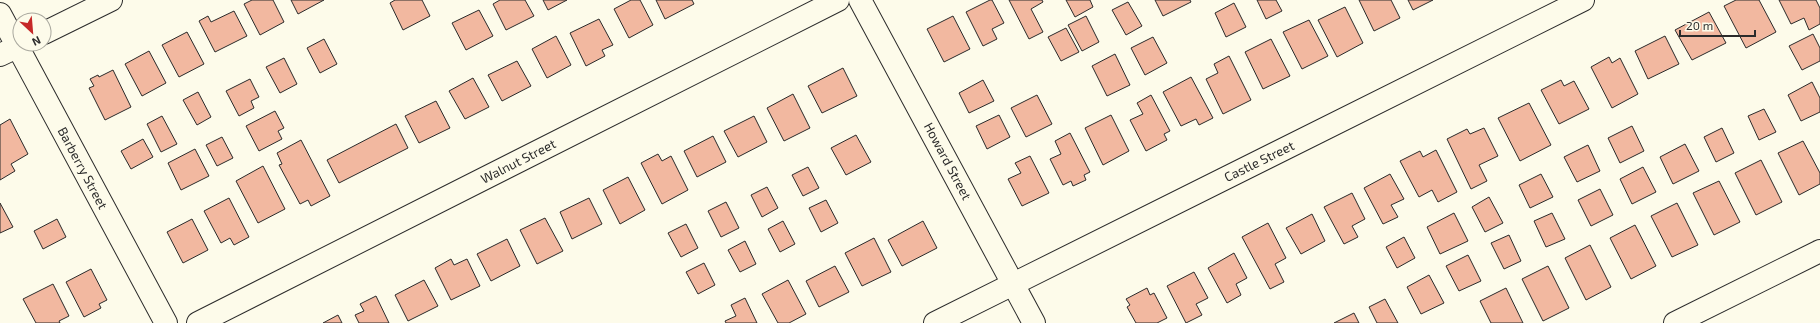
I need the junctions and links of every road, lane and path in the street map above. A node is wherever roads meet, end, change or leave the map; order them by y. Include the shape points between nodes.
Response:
1 (111, 0) edge
2 (838, 0) edge
3 (860, 0) edge
4 (1583, 0) edge
5 (0, 14) edge
6 (52, 29) edge
7 (12, 46) edge
8 (15, 52) edge
9 (1820, 250) edge
10 (1014, 284) junction
11 (166, 323) edge
12 (198, 323) edge
13 (935, 323) edge
14 (1034, 323) edge
15 (1675, 323) edge

1 - 6 street
2 - 12 street, Walnut Street
3 - 10 street, Howard Street
4 - 10 street, Castle Street
5 - 7 street, Barberry Street
8 - 11 street, Barberry Street
9 - 15 street
10 - 13 street, Castle Street
10 - 14 street, Howard Street

